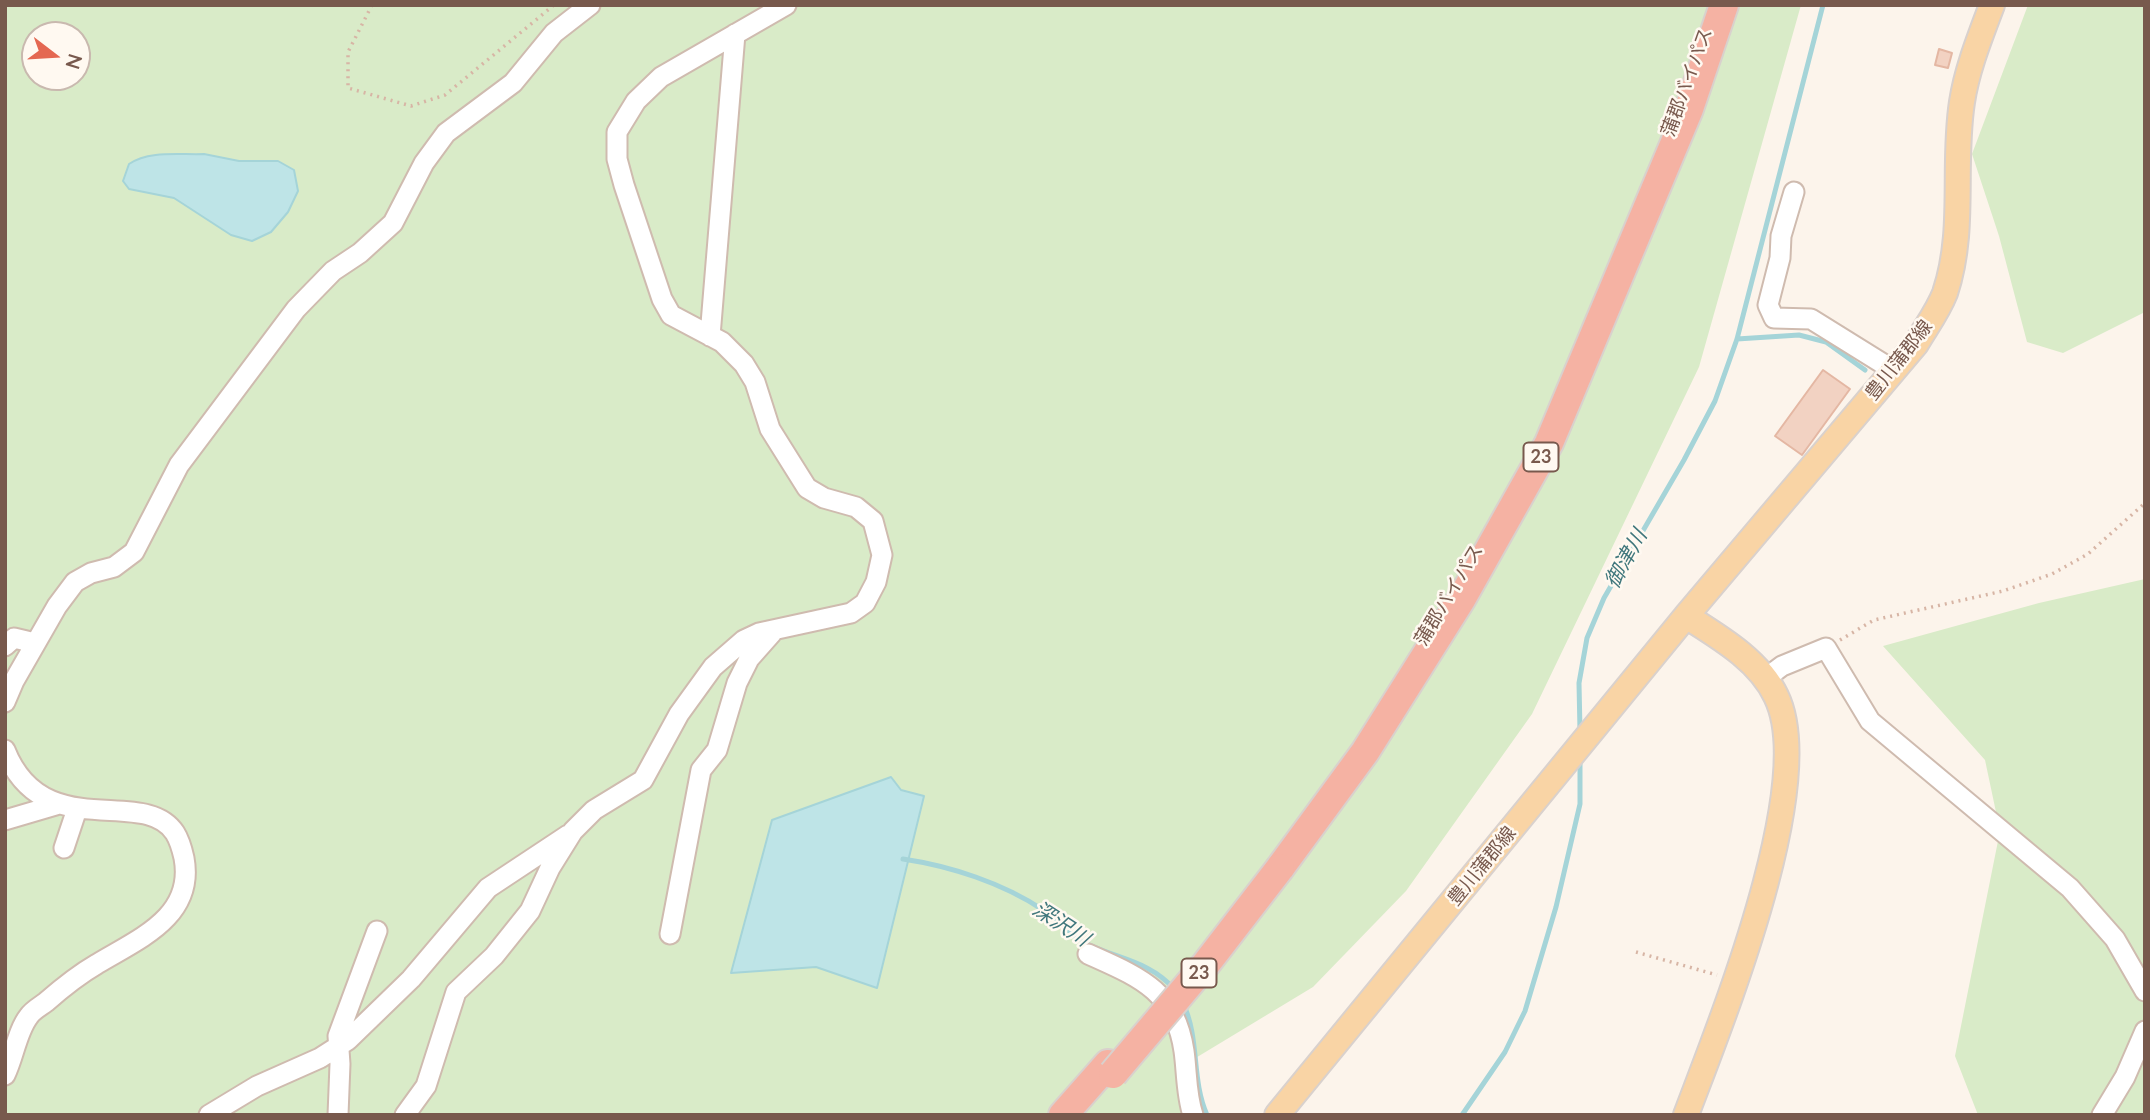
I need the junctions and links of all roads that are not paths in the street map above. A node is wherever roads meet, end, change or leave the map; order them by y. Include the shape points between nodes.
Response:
1 (590, 5) edge
2 (786, 5) edge
3 (1715, 5) edge
4 (1724, 5) edge
5 (1992, 5) edge
6 (735, 34) junction
7 (1794, 192) dead end
8 (710, 336) junction
9 (1893, 370) junction
10 (1686, 616) junction
11 (778, 628) junction
12 (35, 643) junction
13 (5, 646) edge
14 (1766, 678) junction
15 (5, 702) edge
16 (5, 750) edge
17 (56, 805) junction
18 (77, 809) junction
19 (5, 820) edge
20 (573, 831) junction
21 (64, 848) dead end
22 (1276, 866) junction
23 (377, 931) dead end
24 (670, 934) dead end
25 (1088, 954) dead end
26 (2145, 991) edge
27 (29, 1015) junction
28 (2145, 1031) edge
29 (5, 1045) edge
30 (338, 1047) junction
31 (1111, 1069) junction
32 (5, 1075) edge
33 (212, 1114) edge
34 (338, 1115) edge
35 (405, 1115) edge
36 (1063, 1115) edge
37 (1077, 1115) edge
38 (1193, 1115) edge
39 (1278, 1115) edge
40 (1686, 1115) edge
41 (2102, 1115) edge

1 - 12 street via 554,33 513,83 455,124 436,144 393,223 333,271 296,309 224,404 166,487 134,551 114,567 75,582
2 - 6 street
3 - 22 highway, 蒲郡バイパス / 23 via 1647,191 1511,487 1459,580
4 - 22 highway, 蒲郡バイパス / 23 via 1689,109 1549,443 1462,598 1364,752
5 - 9 main road, 豊川蒲郡線 via 1962,102 1959,212 1944,295 1916,344
6 - 8 street
6 - 8 street via 661,76 636,101 617,132 620,172 662,299 671,315
7 - 9 street via 1768,306 1774,318 1811,320
8 - 11 street via 744,364 755,382 770,429 801,480 824,498 866,512 878,534 880,570 865,603 851,612
9 - 10 main road, 豊川蒲郡線
10 - 14 main road via 1728,643
10 - 39 main road, 豊川蒲郡線
11 - 20 street via 744,640 721,658 679,714 643,780 594,810
11 - 24 street via 749,659 717,750 701,770
12 - 13 street via 14,638
12 - 15 street
14 - 26 street via 1782,666 1826,648 1870,721 2070,888 2115,939
14 - 40 main road via 1785,722 1787,780 1759,908
16 - 17 street via 30,785
17 - 18 street
17 - 19 street
18 - 21 street
18 - 27 street via 163,820 182,848 184,887 170,914 154,931 68,982
20 - 30 street via 488,888 411,979
20 - 35 street via 530,911 494,956 456,992 426,1086
22 - 31 highway, 蒲郡バイパス / 23
23 - 30 street via 338,1036
25 - 38 street via 1134,975 1169,1005 1184,1048
27 - 29 street
27 - 32 street
28 - 41 street
30 - 33 street via 257,1086
30 - 34 street
31 - 36 highway, 蒲郡バイパス / 23
31 - 37 highway, 蒲郡バイパス / 23

